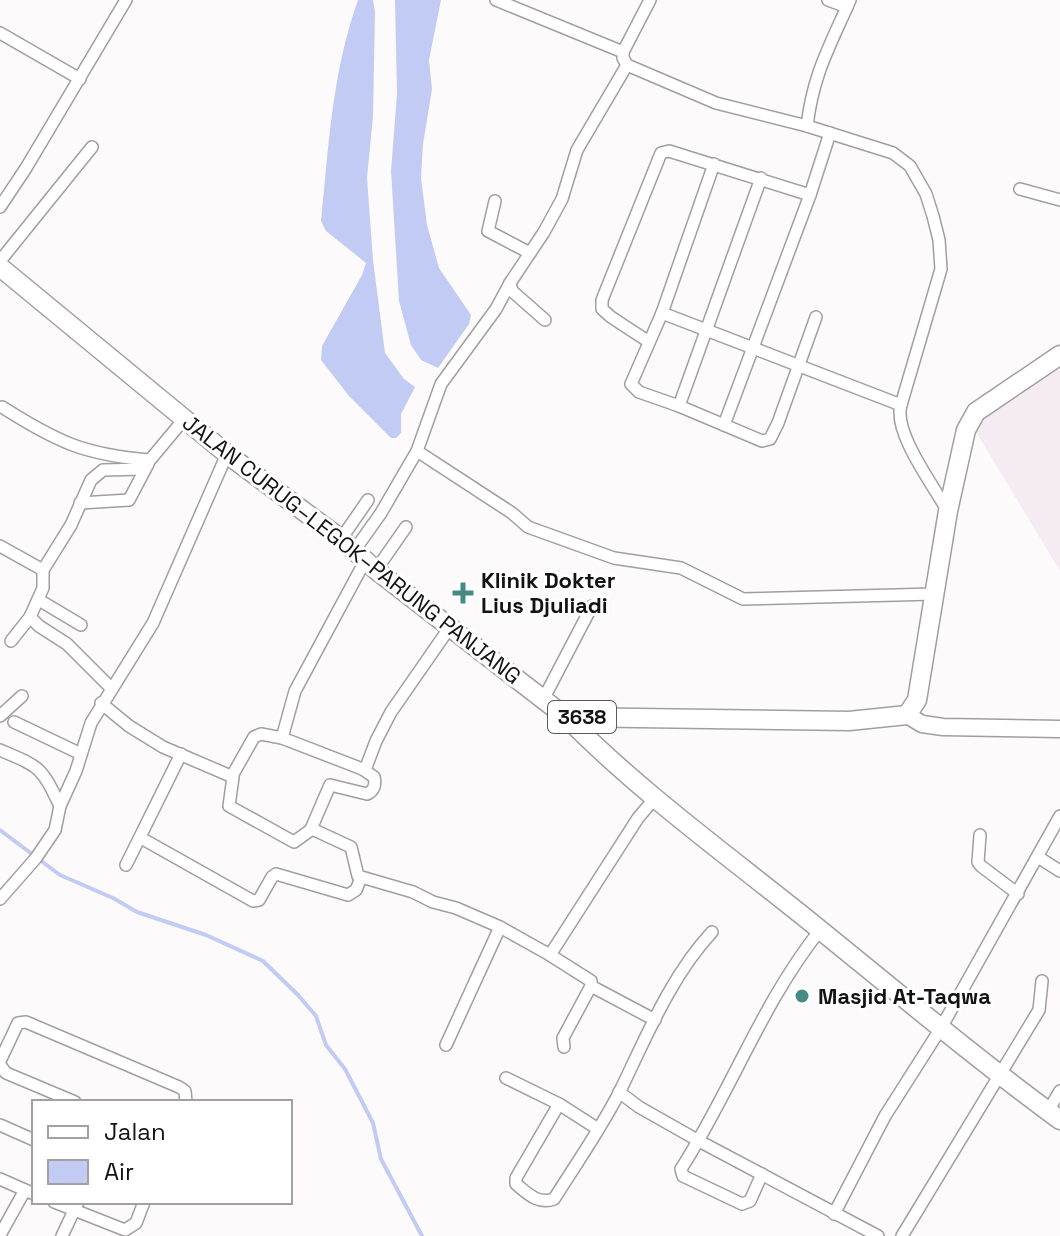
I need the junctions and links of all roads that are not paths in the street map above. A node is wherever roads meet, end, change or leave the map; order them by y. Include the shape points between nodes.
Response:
1 (126, 0) edge
2 (496, 0) edge
3 (650, 0) edge
4 (828, 0) edge
5 (849, 4) edge
6 (0, 33) edge
7 (623, 52) junction
8 (627, 65) junction
9 (80, 79) junction
10 (807, 126) junction
11 (830, 133) junction
12 (92, 147) dead end
13 (714, 164) junction
14 (761, 178) junction
15 (1020, 189) dead end
16 (810, 195) junction
17 (1060, 200) edge
18 (495, 201) dead end
19 (0, 207) edge
20 (530, 253) junction
21 (0, 261) edge
22 (0, 267) edge
23 (510, 283) junction
24 (662, 313) junction
25 (816, 317) dead end
26 (545, 320) dead end
27 (708, 330) junction
28 (649, 342) junction
29 (753, 348) junction
30 (1060, 355) edge
31 (800, 365) junction
32 (901, 405) junction
33 (679, 406) junction
34 (2, 407) dead end
35 (185, 418) junction
36 (724, 425) junction
37 (417, 451) junction
38 (227, 454) junction
39 (148, 464) junction
40 (368, 500) dead end
41 (80, 503) junction
42 (948, 511) junction
43 (406, 527) dead end
44 (0, 546) edge
45 (359, 555) junction
46 (43, 570) junction
47 (934, 594) junction
48 (39, 600) junction
49 (592, 606) dead end
50 (30, 617) junction
51 (81, 625) dead end
52 (450, 627) junction
53 (11, 641) dead end
54 (111, 688) junction
55 (539, 695) junction
56 (22, 696) dead end
57 (101, 703) junction
58 (907, 715) junction
59 (0, 716) edge
60 (566, 717) junction
61 (14, 722) dead end
62 (1060, 729) edge
63 (282, 738) junction
64 (0, 750) edge
65 (81, 754) junction
66 (181, 754) junction
67 (364, 770) junction
68 (232, 776) junction
69 (655, 798) junction
70 (60, 806) junction
71 (1060, 816) edge
72 (311, 829) junction
73 (980, 835) dead end
74 (141, 838) junction
75 (1038, 857) junction
76 (126, 865) dead end
77 (1060, 871) edge
78 (361, 878) junction
79 (1018, 894) junction
80 (0, 899) edge
81 (500, 927) junction
82 (820, 930) junction
83 (712, 932) dead end
84 (550, 955) junction
85 (1042, 981) dead end
86 (591, 986) junction
87 (655, 1020) junction
88 (941, 1028) junction
89 (446, 1045) dead end
90 (564, 1047) dead end
91 (0, 1063) edge
92 (1000, 1075) junction
93 (506, 1078) dead end
94 (1060, 1091) edge
95 (619, 1092) junction
96 (70, 1100) edge
97 (186, 1100) edge
98 (559, 1104) junction
99 (1054, 1116) edge
100 (0, 1125) edge
101 (598, 1129) junction
102 (32, 1139) edge
103 (699, 1141) junction
104 (762, 1174) junction
105 (0, 1179) edge
106 (30, 1192) edge
107 (143, 1204) edge
108 (76, 1206) edge
109 (834, 1214) junction
110 (0, 1235) edge
111 (62, 1236) edge
112 (878, 1236) edge
113 (902, 1236) edge

1 - 9 street
2 - 7 street
3 - 7 street
4 - 5 street
5 - 10 street via 810,93
6 - 9 street
7 - 8 street
8 - 10 street via 716,103
8 - 20 street via 577,150 562,199
9 - 19 street
10 - 11 street
11 - 16 street
11 - 32 street via 905,161 933,216 941,269
12 - 21 street
13 - 14 street
13 - 24 street
13 - 28 street via 669,151 659,155 605,291 602,309
14 - 16 street
14 - 27 street
15 - 17 street
16 - 29 street
18 - 20 street via 488,231
20 - 23 street
22 - 35 main road, JALAN CURUG–LEGOK–PARUNG PANJANG / 3638
23 - 26 street via 512,291
23 - 37 street via 441,384
24 - 27 street
24 - 28 street
25 - 31 street
27 - 29 street
27 - 33 street
28 - 33 street via 632,379 633,389
29 - 31 street
29 - 36 street
30 - 42 main road via 976,412 962,443
31 - 32 street
31 - 36 street via 770,439 762,441
32 - 42 street via 900,424
33 - 36 street
34 - 39 street via 67,444
35 - 38 main road, JALAN CURUG–LEGOK–PARUNG PANJANG / 3638
35 - 39 street
37 - 45 street
37 - 47 street via 528,527 614,558 681,568 743,599
38 - 45 main road, JALAN CURUG–LEGOK–PARUNG PANJANG / 3638
38 - 54 street via 169,592
39 - 41 street via 103,470 91,480
39 - 41 street via 129,500
40 - 45 street
41 - 46 street
42 - 47 main road
43 - 45 street
44 - 46 street
45 - 52 main road, JALAN CURUG–LEGOK–PARUNG PANJANG / 3638
45 - 63 street via 295,691
46 - 48 street
47 - 58 main road via 917,700
48 - 50 street
48 - 51 street
49 - 55 street via 556,678 546,694
50 - 53 street
50 - 54 street via 67,644
52 - 55 main road, JALAN CURUG–LEGOK–PARUNG PANJANG / 3638
52 - 67 street via 391,712
54 - 57 street
55 - 60 main road, JALAN CURUG–LEGOK–PARUNG PANJANG / 3638
56 - 59 street
57 - 65 street
57 - 66 street via 129,726
58 - 60 main road, 3638 via 849,721
58 - 62 street via 943,727
60 - 69 main road, JALAN CURUG–LEGOK–PARUNG PANJANG
61 - 65 street
63 - 67 street
63 - 68 street via 254,737
64 - 70 street via 35,764
65 - 70 street
66 - 68 street
66 - 74 street
67 - 72 street via 374,777 371,791 330,785
68 - 72 street via 229,807 294,842
69 - 82 main road, JALAN CURUG–LEGOK–PARUNG PANJANG
69 - 84 street
70 - 80 street via 55,830
71 - 75 street
72 - 78 street via 351,847
73 - 79 street via 978,862
74 - 76 street
74 - 78 street via 253,901 278,874 348,895
75 - 77 street
75 - 79 street
78 - 81 street via 413,892
79 - 88 street
81 - 84 street
81 - 89 street
82 - 88 main road, JALAN CURUG–LEGOK–PARUNG PANJANG
82 - 103 street via 795,961
83 - 87 street
84 - 86 street
85 - 92 street via 1039,1010
86 - 87 street
86 - 90 street via 563,1038
87 - 95 street
88 - 92 main road, JALAN CURUG–LEGOK–PARUNG PANJANG
88 - 109 street via 885,1116
91 - 96 street via 6,1073
91 - 97 street via 18,1023 26,1022 179,1087
92 - 99 main road, JALAN CURUG–LEGOK–PARUNG PANJANG
92 - 113 street
93 - 98 street
94 - 99 street
95 - 101 street
95 - 103 street
98 - 101 street
98 - 101 street via 516,1178 516,1184 537,1200 554,1199
100 - 102 street
103 - 104 street
103 - 104 street via 681,1169 683,1176 742,1204 750,1201
104 - 109 street
105 - 106 street
106 - 110 street
107 - 108 street via 136,1223 125,1230
108 - 111 street
109 - 112 street

